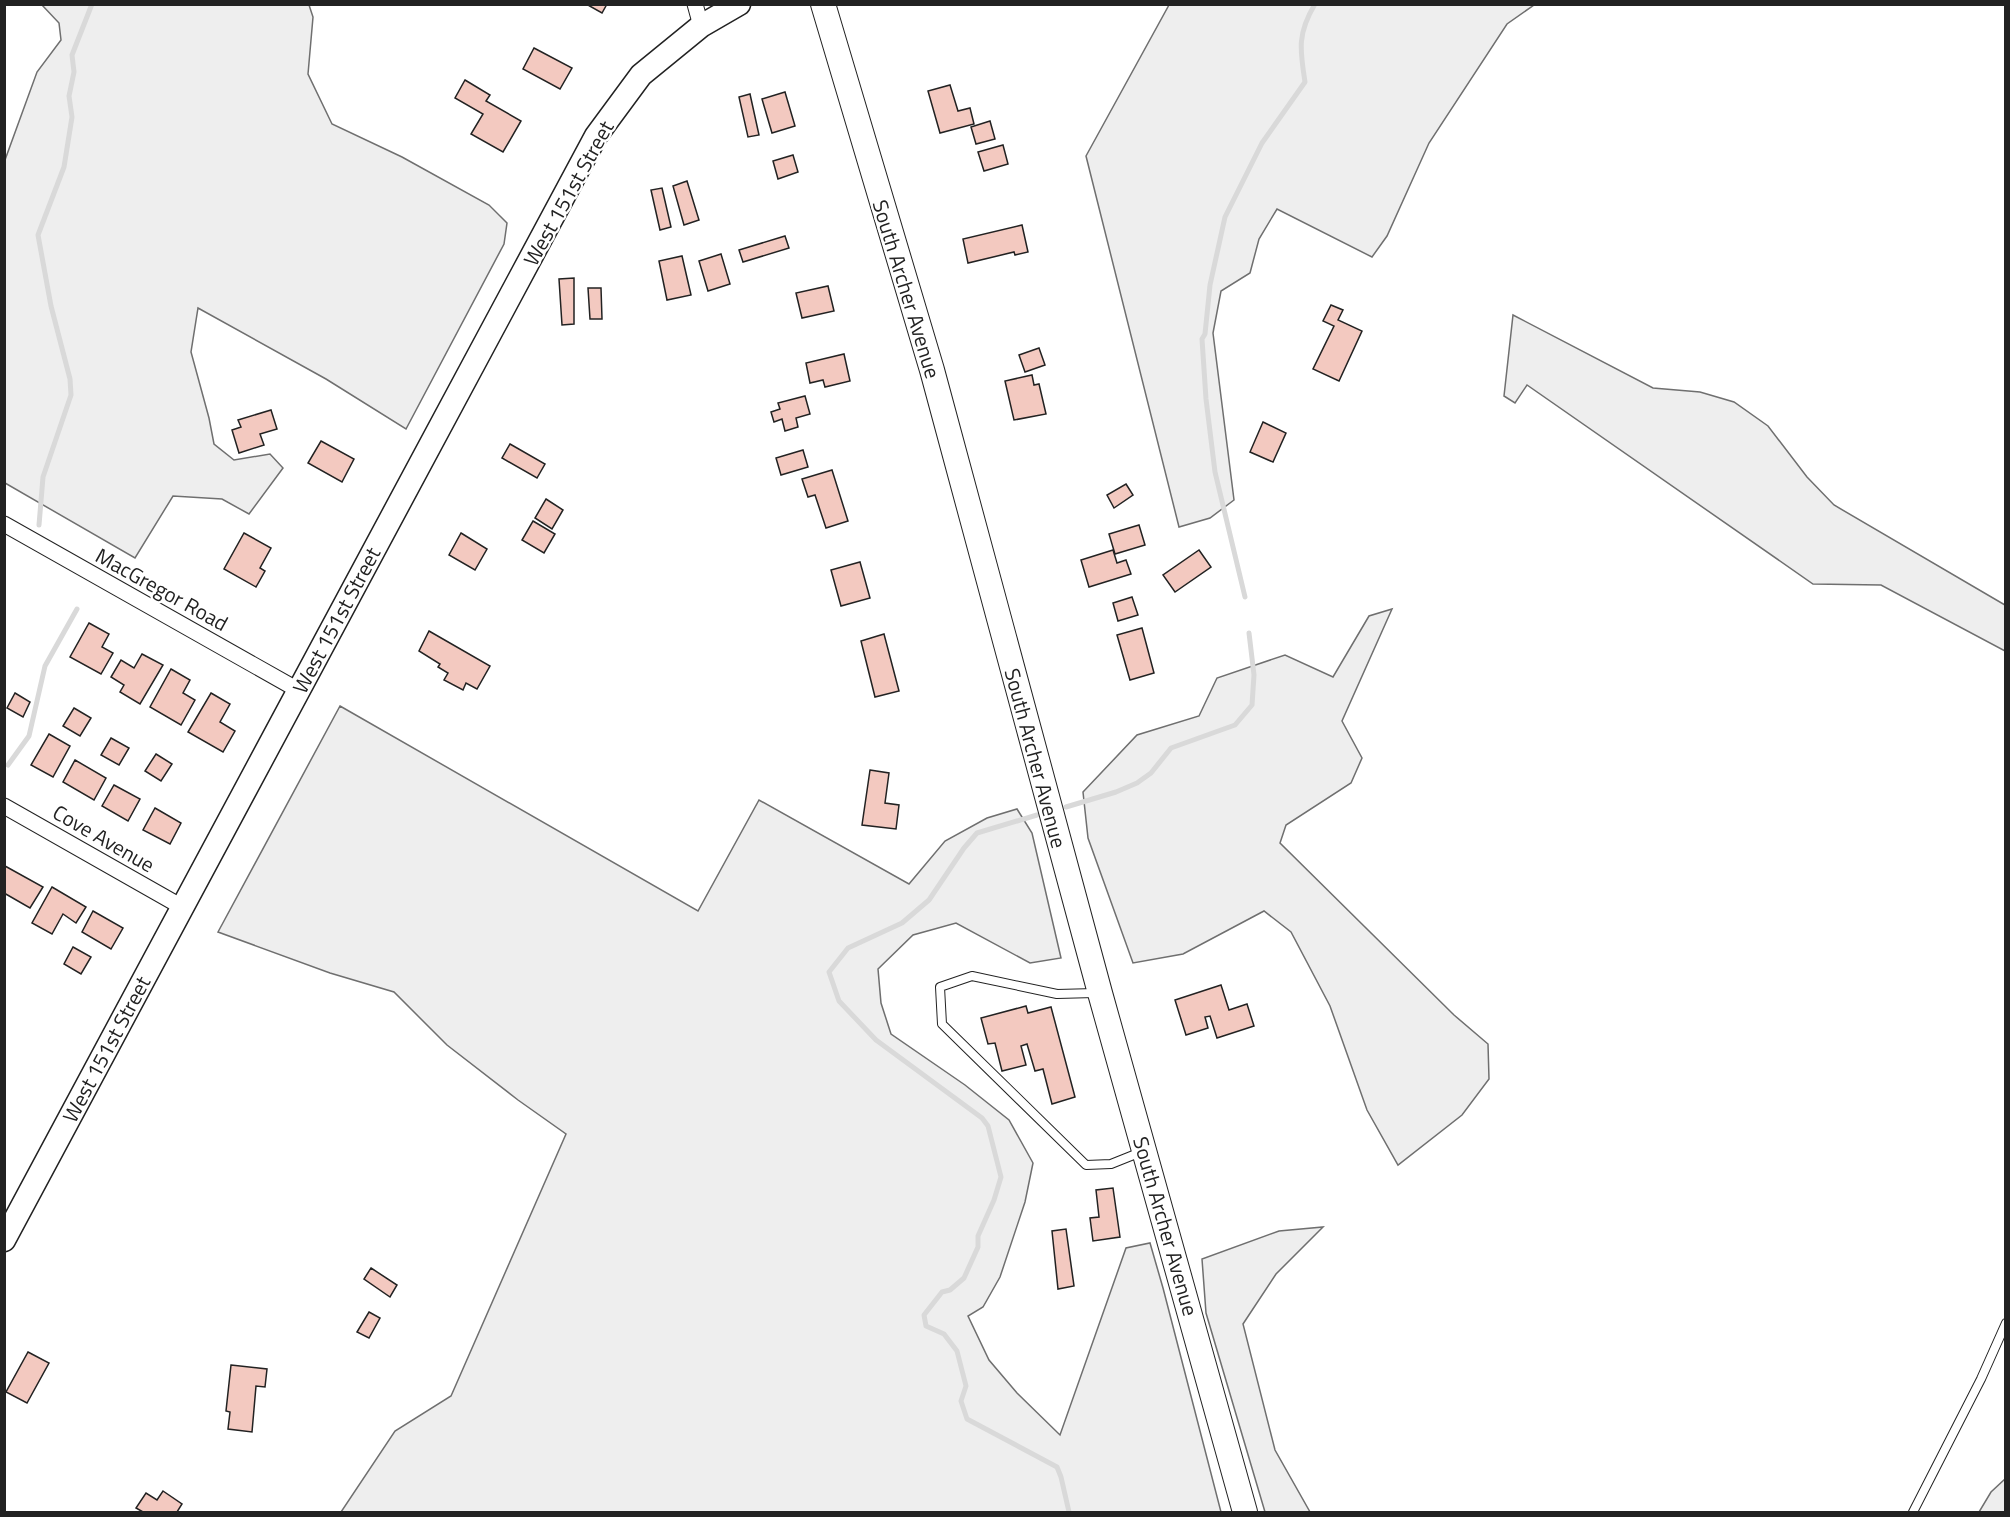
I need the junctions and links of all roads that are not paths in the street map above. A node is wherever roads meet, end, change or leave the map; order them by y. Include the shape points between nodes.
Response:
1 (695, 4) edge
2 (739, 4) edge
3 (824, 4) edge
4 (701, 26) junction
5 (4, 524) edge
6 (298, 690) junction
7 (4, 806) edge
8 (182, 907) junction
9 (1100, 993) junction
10 (1145, 1151) junction
11 (4, 1240) edge
12 (2006, 1323) edge
13 (1245, 1512) edge
14 (1913, 1512) edge

1 - 4 street
2 - 4 street, West 151st Street
3 - 9 main road, South Archer Avenue via 932,370
4 - 6 street, West 151st Street via 641,75 596,136
5 - 6 street, MacGregor Road
6 - 8 street, West 151st Street
7 - 8 street, Cove Avenue
8 - 11 street, West 151st Street
9 - 10 main road, South Archer Avenue
9 - 10 lane via 1057,994 972,976 940,987 942,1024 1086,1165 1111,1164
10 - 13 main road, South Archer Avenue
12 - 14 lane

